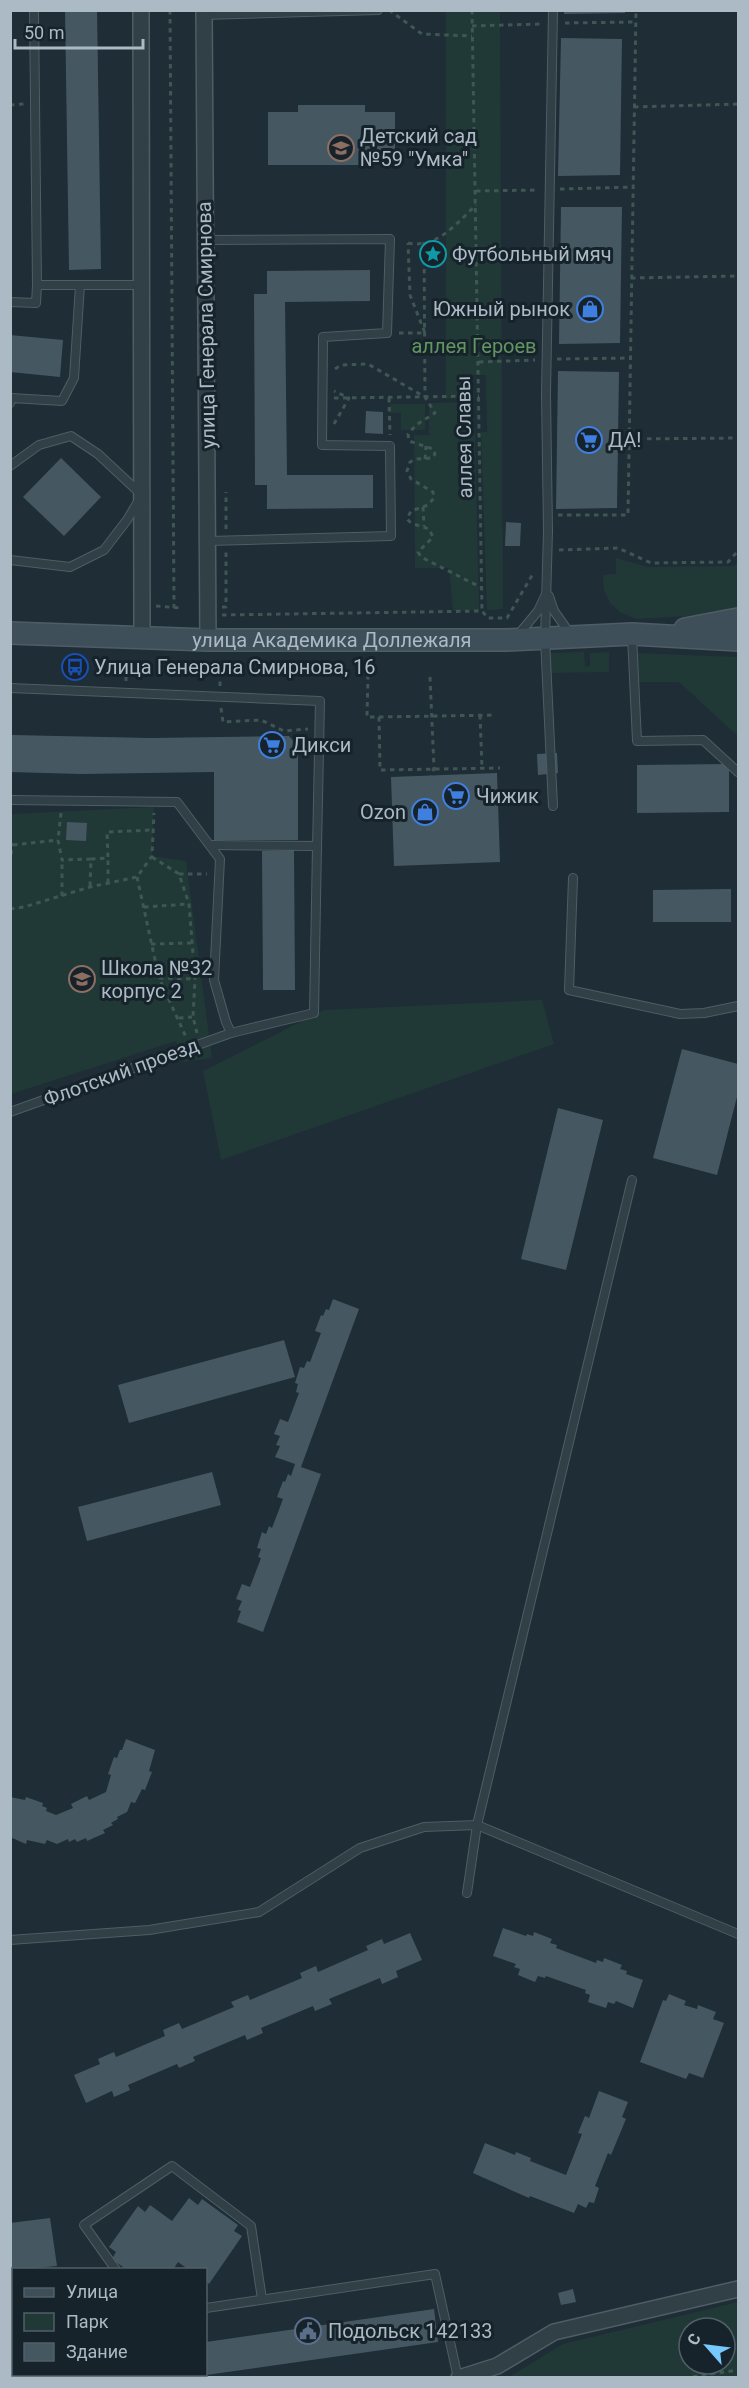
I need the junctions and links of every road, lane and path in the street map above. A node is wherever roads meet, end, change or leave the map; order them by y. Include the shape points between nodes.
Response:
1 (33, 10) edge
2 (141, 10) edge
3 (170, 10) edge
4 (378, 10) edge
5 (389, 10) edge
6 (472, 10) edge
7 (553, 10) edge
8 (636, 10) edge
9 (204, 13) edge
10 (472, 36) junction
11 (738, 104) edge
12 (634, 107) junction
13 (476, 204) junction
14 (390, 239) junction
15 (206, 240) junction
16 (424, 242) junction
17 (408, 243) junction
18 (738, 276) edge
19 (631, 278) junction
20 (37, 285) junction
21 (80, 285) junction
22 (142, 285) junction
23 (10, 302) edge
24 (387, 333) junction
25 (425, 333) junction
26 (630, 358) junction
27 (546, 359) junction
28 (478, 362) junction
29 (333, 371) dead end
30 (332, 387) dead end
31 (479, 396) junction
32 (425, 397) junction
33 (349, 398) junction
34 (389, 398) junction
35 (322, 399) junction
36 (10, 403) edge
37 (738, 438) edge
38 (629, 439) junction
39 (390, 446) junction
40 (426, 446) junction
41 (425, 459) junction
42 (10, 466) edge
43 (142, 495) junction
44 (423, 507) junction
45 (547, 515) junction
46 (424, 526) junction
47 (208, 541) junction
48 (548, 550) junction
49 (738, 551) edge
50 (10, 560) edge
51 (482, 588) junction
52 (547, 592) junction
53 (151, 606) dead end
54 (174, 608) junction
55 (180, 608) dead end
56 (482, 611) junction
57 (220, 615) dead end
58 (738, 619) edge
59 (10, 633) edge
60 (632, 634) junction
61 (655, 634) junction
62 (573, 637) junction
63 (142, 638) junction
64 (545, 639) junction
65 (208, 640) junction
66 (513, 640) junction
67 (738, 640) edge
68 (368, 675) dead end
69 (430, 677) dead end
70 (10, 688) edge
71 (220, 697) junction
72 (480, 715) junction
73 (496, 715) dead end
74 (431, 716) junction
75 (379, 717) junction
76 (319, 729) junction
77 (434, 768) junction
78 (482, 768) junction
79 (500, 768) dead end
80 (738, 772) edge
81 (431, 776) dead end
82 (10, 800) edge
83 (155, 801) junction
84 (62, 802) junction
85 (553, 806) dead end
86 (152, 830) junction
87 (58, 840) junction
88 (12, 844) edge
89 (210, 845) junction
90 (317, 848) junction
91 (152, 856) junction
92 (108, 858) junction
93 (91, 859) junction
94 (10, 860) edge
95 (62, 860) junction
96 (179, 874) junction
97 (219, 874) junction
98 (137, 877) junction
99 (573, 878) dead end
100 (108, 883) junction
101 (90, 887) junction
102 (62, 896) junction
103 (189, 904) junction
104 (144, 907) junction
105 (10, 909) edge
106 (191, 943) junction
107 (151, 944) junction
108 (159, 978) junction
109 (195, 979) junction
110 (738, 1006) edge
111 (193, 1017) junction
112 (179, 1018) junction
113 (226, 1022) junction
114 (231, 1033) junction
115 (191, 1039) dead end
116 (10, 1112) edge
117 (632, 1180) dead end
118 (477, 1825) junction
119 (467, 1893) dead end
120 (738, 1934) edge
121 (10, 1940) edge
122 (115, 2268) edge
123 (738, 2289) edge
124 (262, 2299) junction
125 (207, 2308) edge
126 (738, 2370) edge
127 (693, 2377) edge
128 (459, 2378) edge
129 (684, 2378) edge

1 - 20 lane
2 - 22 street
3 - 54 path, улица Генерала Смирнова
4 - 9 lane
5 - 10 path via 422,34
6 - 10 path, аллея Славы
7 - 27 lane
8 - 12 path
9 - 15 street, улица Генерала Смирнова
10 - 13 path, аллея Славы
11 - 12 path
12 - 19 path
13 - 16 path via 444,236
13 - 28 path, аллея Славы
14 - 15 lane
14 - 17 path
14 - 24 lane
15 - 47 street, улица Генерала Смирнова
16 - 17 path
16 - 25 path
17 - 25 path via 410,295
18 - 19 path
19 - 26 path
20 - 21 lane
20 - 23 lane via 36,303
21 - 22 lane
21 - 36 lane via 74,378 62,401 11,398
22 - 43 street
24 - 25 path
24 - 35 lane via 323,337
25 - 32 path
26 - 27 path
26 - 38 path
27 - 28 path
27 - 45 lane
28 - 31 path, аллея Славы
29 - 32 path via 341,365 368,364
30 - 33 path via 335,393
31 - 32 path
31 - 51 path, аллея Славы
32 - 34 path
32 - 40 path via 435,412 408,434 409,441
33 - 34 path
33 - 35 path
34 - 39 path
35 - 39 lane via 322,445
37 - 38 path
38 - 45 path via 628,515
39 - 47 lane via 391,536
40 - 41 path
40 - 41 path via 435,454
41 - 44 path via 410,462 407,471 433,492 434,498
42 - 43 lane via 39,445 71,436 98,454
43 - 50 lane via 104,550 70,567
43 - 63 street
44 - 46 path
44 - 46 path via 411,511 407,519
45 - 48 lane
46 - 51 path via 433,537 420,548 421,556
47 - 65 street, улица Генерала Смирнова
48 - 49 path via 618,548 651,563 728,562
48 - 52 lane
48 - 56 path via 507,618 488,618
51 - 56 path, аллея Славы
52 - 62 lane
52 - 64 lane
52 - 66 lane via 538,611
53 - 54 path
54 - 55 path
56 - 57 path
58 - 61 main road, улица Академика Доллежаля
59 - 63 main road, улица Академика Доллежаля
60 - 61 main road, улица Академика Доллежаля
60 - 62 main road, улица Академика Доллежаля
60 - 80 lane via 637,741 704,741
61 - 67 main road, улица Академика Доллежаля
62 - 64 main road, улица Академика Доллежаля
63 - 65 main road, улица Академика Доллежаля
64 - 66 main road, улица Академика Доллежаля
64 - 85 lane
65 - 66 main road, улица Академика Доллежаля
68 - 75 path via 367,717
69 - 74 path
70 - 71 lane
71 - 76 path via 223,722 261,720 284,730
71 - 76 lane via 320,701
72 - 73 path
72 - 74 path
72 - 78 path
74 - 75 path
74 - 77 path
75 - 77 path via 380,770
76 - 90 lane
77 - 78 path
77 - 81 path
78 - 79 path
82 - 84 lane
83 - 84 lane
83 - 86 path
83 - 89 lane via 177,802
84 - 87 path
86 - 91 path
86 - 92 path via 107,832
87 - 88 path
87 - 95 path
88 - 94 path
89 - 90 lane
89 - 97 lane via 220,859
90 - 114 lane, Флотский проезд via 314,1013
91 - 96 path
91 - 98 path
92 - 93 path
92 - 100 path
93 - 95 path
93 - 101 path
95 - 102 path
96 - 97 path
96 - 103 path
97 - 113 lane via 214,980
98 - 100 path
98 - 104 path
99 - 110 lane via 569,990 680,1014
100 - 101 path
101 - 102 path
102 - 105 path
103 - 104 path
103 - 106 path
104 - 107 path
106 - 107 path
106 - 109 path
107 - 108 path
108 - 109 path
108 - 112 path
109 - 111 path
111 - 112 path
111 - 113 path via 197,1035
112 - 115 path via 183,1034
113 - 114 lane
114 - 116 lane, Флотский проезд
117 - 118 lane
118 - 119 lane
118 - 120 lane
118 - 121 lane via 424,1827 360,1848 259,1912 149,1930
122 - 124 lane via 84,2224 172,2166 251,2226
123 - 128 street via 554,2332 497,2366
124 - 125 lane
124 - 128 lane via 435,2274
126 - 127 path
127 - 129 path

